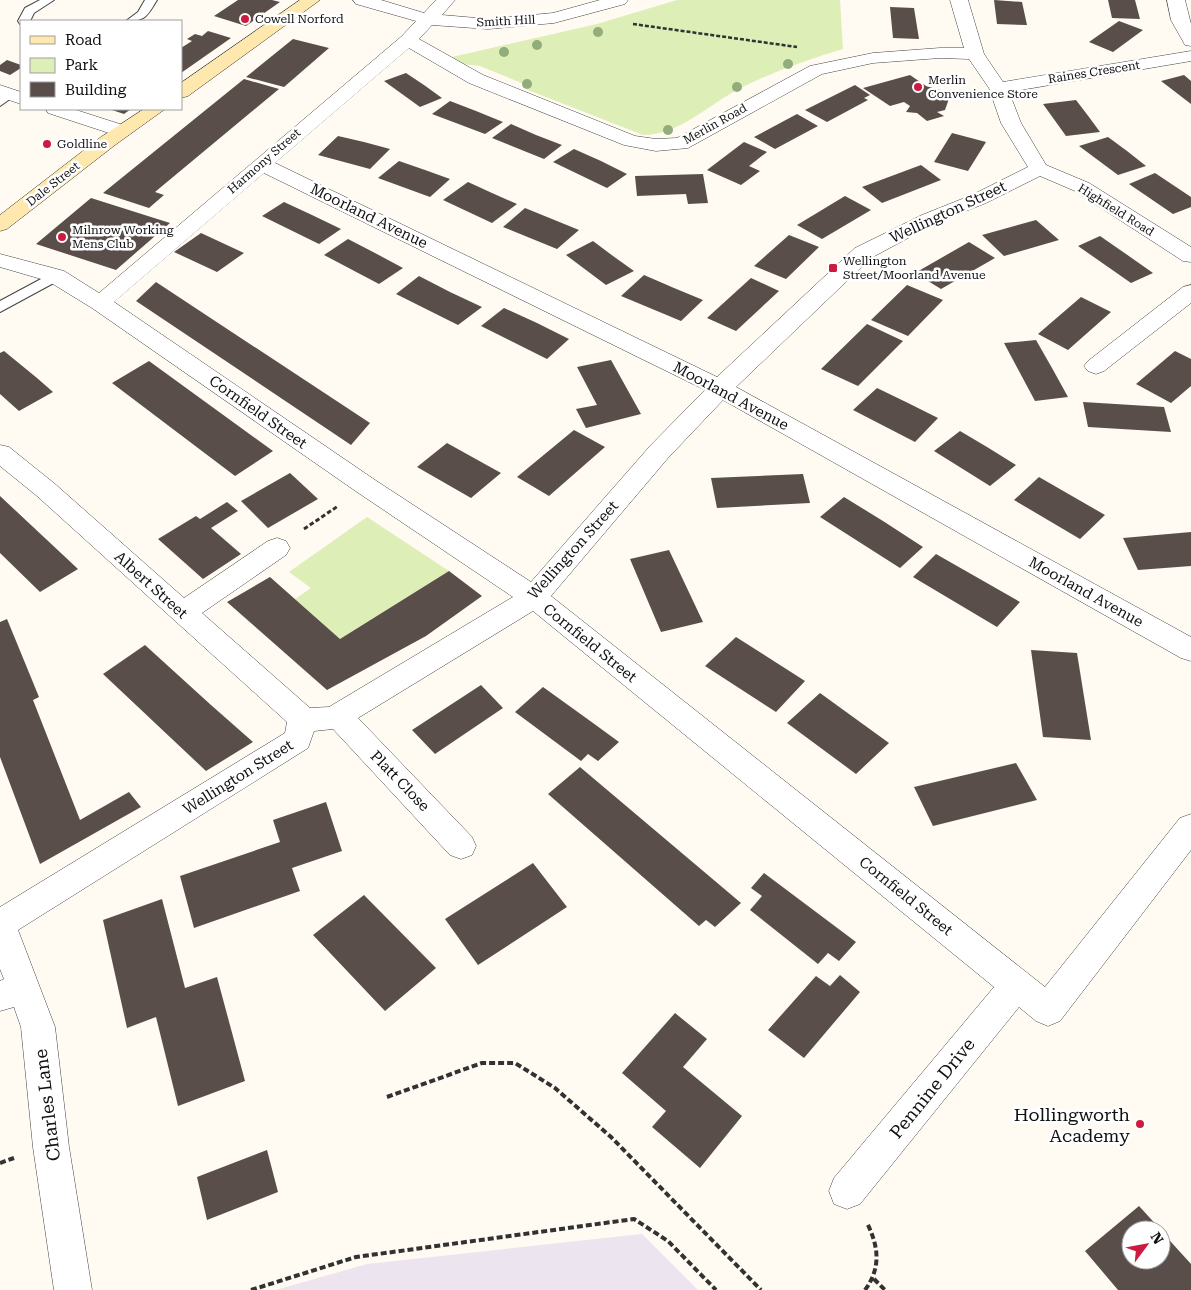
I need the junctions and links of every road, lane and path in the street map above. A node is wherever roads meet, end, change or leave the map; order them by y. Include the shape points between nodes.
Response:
1 (48, 0) edge
2 (151, 0) edge
3 (312, 0) edge
4 (362, 0) edge
5 (446, 0) edge
6 (620, 0) edge
7 (958, 0) edge
8 (1176, 0) edge
9 (574, 12) junction
10 (427, 19) junction
11 (24, 20) edge
12 (133, 20) edge
13 (408, 40) junction
14 (1191, 41) edge
15 (798, 48) dead end
16 (975, 54) junction
17 (1191, 56) edge
18 (998, 88) junction
19 (182, 91) edge
20 (58, 110) edge
21 (154, 110) edge
22 (122, 131) junction
23 (261, 164) junction
24 (1039, 169) junction
25 (0, 225) edge
26 (1191, 256) edge
27 (0, 260) edge
28 (56, 276) junction
29 (1191, 292) edge
30 (100, 303) junction
31 (0, 307) edge
32 (1096, 366) dead end
33 (720, 388) junction
34 (0, 452) edge
35 (366, 486) junction
36 (277, 548) joint
37 (534, 597) junction
38 (182, 613) junction
39 (1191, 650) edge
40 (338, 716) junction
41 (302, 718) junction
42 (1191, 827) edge
43 (461, 846) dead end
44 (0, 925) edge
45 (1016, 985) junction
46 (11, 992) edge
47 (387, 1097) dead end
48 (847, 1191) joint
49 (874, 1278) junction
50 (73, 1290) edge
51 (251, 1290) edge
52 (716, 1290) edge
53 (761, 1290) edge
54 (864, 1290) edge
55 (885, 1290) edge

1 - 11 lane via 29,11
2 - 12 lane
3 - 19 street
4 - 10 street, Smith Hill
5 - 10 street, Harmony Street
6 - 9 street, Smith Hill
7 - 16 street
8 - 14 street via 1180,20
9 - 10 street, Smith Hill via 554,18 488,24
9 - 15 path via 656,28
10 - 13 street, Harmony Street
13 - 16 street, Merlin Road via 476,79 631,141 656,145 681,144 816,70 873,58
13 - 23 street, Harmony Street
16 - 18 street
17 - 18 street, Raines Crescent
18 - 24 street via 1011,124
20 - 22 street
21 - 22 street, Dale Street
22 - 25 street, Dale Street
23 - 30 street, Harmony Street
23 - 33 street, Moorland Avenue
24 - 26 street, Highfield Road via 1082,187
24 - 33 street, Wellington Street via 863,253
27 - 28 street, Cornfield Street
28 - 30 street, Cornfield Street
28 - 31 lane
29 - 32 street
30 - 35 street, Cornfield Street
33 - 37 street, Wellington Street via 659,452
33 - 39 street, Moorland Avenue
34 - 38 street, Albert Street
35 - 36 path
35 - 37 street, Cornfield Street
36 - 38 street
37 - 40 street, Wellington Street
37 - 45 street, Cornfield Street
38 - 41 street, Albert Street
40 - 41 street, Wellington Street via 318,721
40 - 43 street, Platt Close
41 - 44 street, Wellington Street via 298,740
42 - 45 street, Cornfield Street via 1048,1010
44 - 46 street, Charles Lane
45 - 48 street, Pennine Drive
46 - 50 street, Charles Lane via 38,1027 51,1147
47 - 53 path via 482,1063 515,1062 555,1088 611,1137
48 - 49 path via 873,1233 878,1257
49 - 54 path
49 - 55 path
51 - 52 path via 356,1257 634,1219 668,1241

